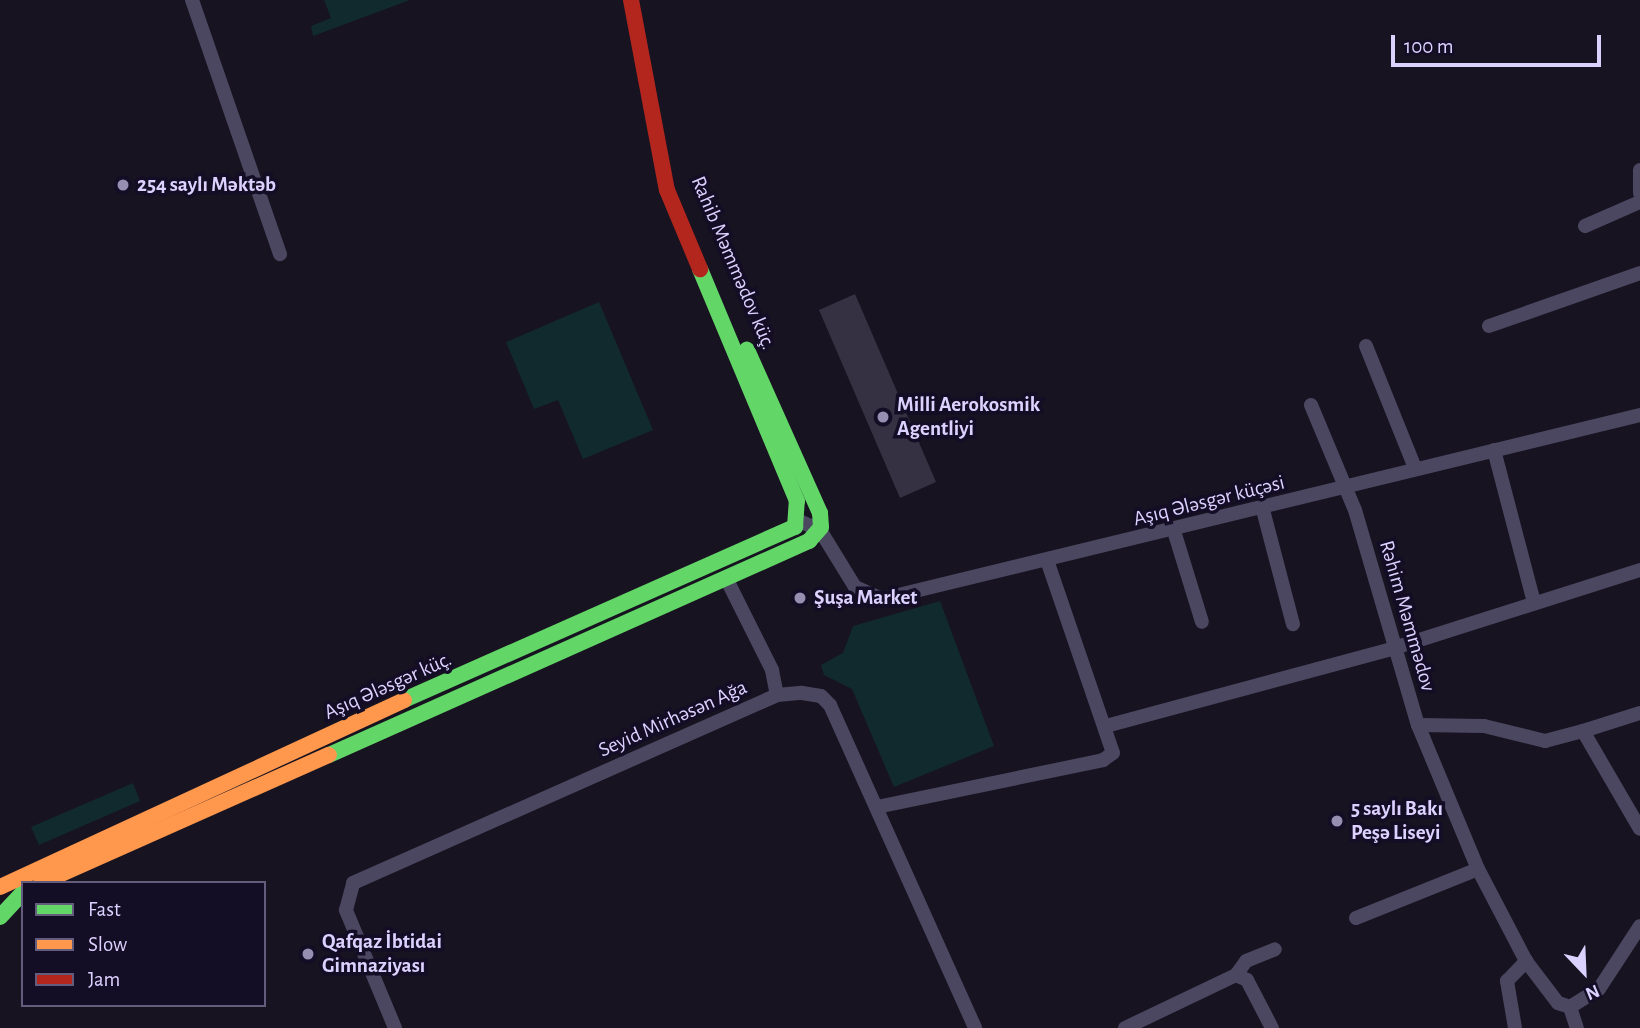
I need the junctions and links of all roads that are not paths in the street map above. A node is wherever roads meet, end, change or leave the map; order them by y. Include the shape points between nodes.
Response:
1 (192, 0) edge
2 (631, 0) edge
3 (641, 0) edge
4 (1640, 170) edge
5 (1640, 193) edge
6 (676, 202) junction
7 (1640, 202) edge
8 (1586, 226) dead end
9 (280, 254) dead end
10 (1640, 273) edge
11 (1489, 327) dead end
12 (1366, 346) dead end
13 (1311, 405) dead end
14 (1640, 415) edge
15 (1494, 450) junction
16 (1415, 468) junction
17 (1346, 489) junction
18 (1263, 510) junction
19 (797, 524) junction
20 (820, 530) junction
21 (1174, 531) junction
22 (1048, 563) junction
23 (1640, 570) edge
24 (722, 571) junction
25 (1534, 603) junction
26 (1202, 622) dead end
27 (1293, 624) dead end
28 (1391, 649) junction
29 (777, 695) junction
30 (1640, 713) edge
31 (1418, 725) junction
32 (1106, 726) junction
33 (1583, 730) junction
34 (877, 807) junction
35 (1640, 829) edge
36 (1478, 869) junction
37 (45, 881) edge
38 (9, 885) edge
39 (0, 917) edge
40 (1356, 918) dead end
41 (1640, 926) edge
42 (1275, 949) dead end
43 (1526, 961) junction
44 (1236, 975) junction
45 (1570, 1007) junction
46 (395, 1028) edge
47 (975, 1028) edge
48 (1125, 1028) edge
49 (1272, 1028) edge
50 (1515, 1028) edge
51 (1577, 1028) edge

1 - 9 street
2 - 6 main road
3 - 6 main road, Rahib Məmmədov küç.
4 - 5 street
6 - 19 main road via 797,501
6 - 20 main road, Rahib Məmmədov küç. via 817,504
7 - 8 street
10 - 11 street
12 - 16 street
13 - 17 street, Rəhim Məmmədov
14 - 15 street, Aşıq Ələsgər küçəsi
15 - 16 street, Aşıq Ələsgər küçəsi
15 - 25 street
16 - 17 street, Aşıq Ələsgər küçəsi
17 - 18 street, Aşıq Ələsgər küçəsi
17 - 28 street, Rəhim Məmmədov
18 - 21 street, Aşıq Ələsgər küçəsi
18 - 27 street
19 - 20 street
19 - 24 main road, Aşıq Ələsgər küç.
20 - 22 street, Aşıq Ələsgər küçəsi via 855,587 872,599
20 - 24 main road, Aşıq Ələsgər küç.
21 - 22 street, Aşıq Ələsgər küçəsi
21 - 26 street
22 - 32 street
23 - 25 street
24 - 29 street via 772,670
24 - 37 main road, Aşıq Ələsgər küç.
24 - 38 main road, Aşıq Ələsgər küç.
25 - 28 street
28 - 31 street, Rəhim Məmmədov
28 - 32 street
29 - 34 street, Seyid Mirhəsən Ağa via 814,693 830,705
29 - 46 street, Seyid Mirhəsən Ağa via 353,883 346,909
30 - 33 street, Rəhim Məmmədov
31 - 33 street, Rəhim Məmmədov via 1484,726 1545,741
31 - 36 street
32 - 34 street via 1113,753 1103,760
33 - 35 street
34 - 47 street, Seyid Mirhəsən Ağa
36 - 40 street
36 - 43 street
38 - 39 main road, Aşıq Ələsgər küç.
41 - 45 street via 1599,989
42 - 44 street via 1246,961
43 - 45 street via 1558,1003
43 - 50 street via 1507,981
44 - 48 street
44 - 49 street via 1247,980
45 - 51 street

